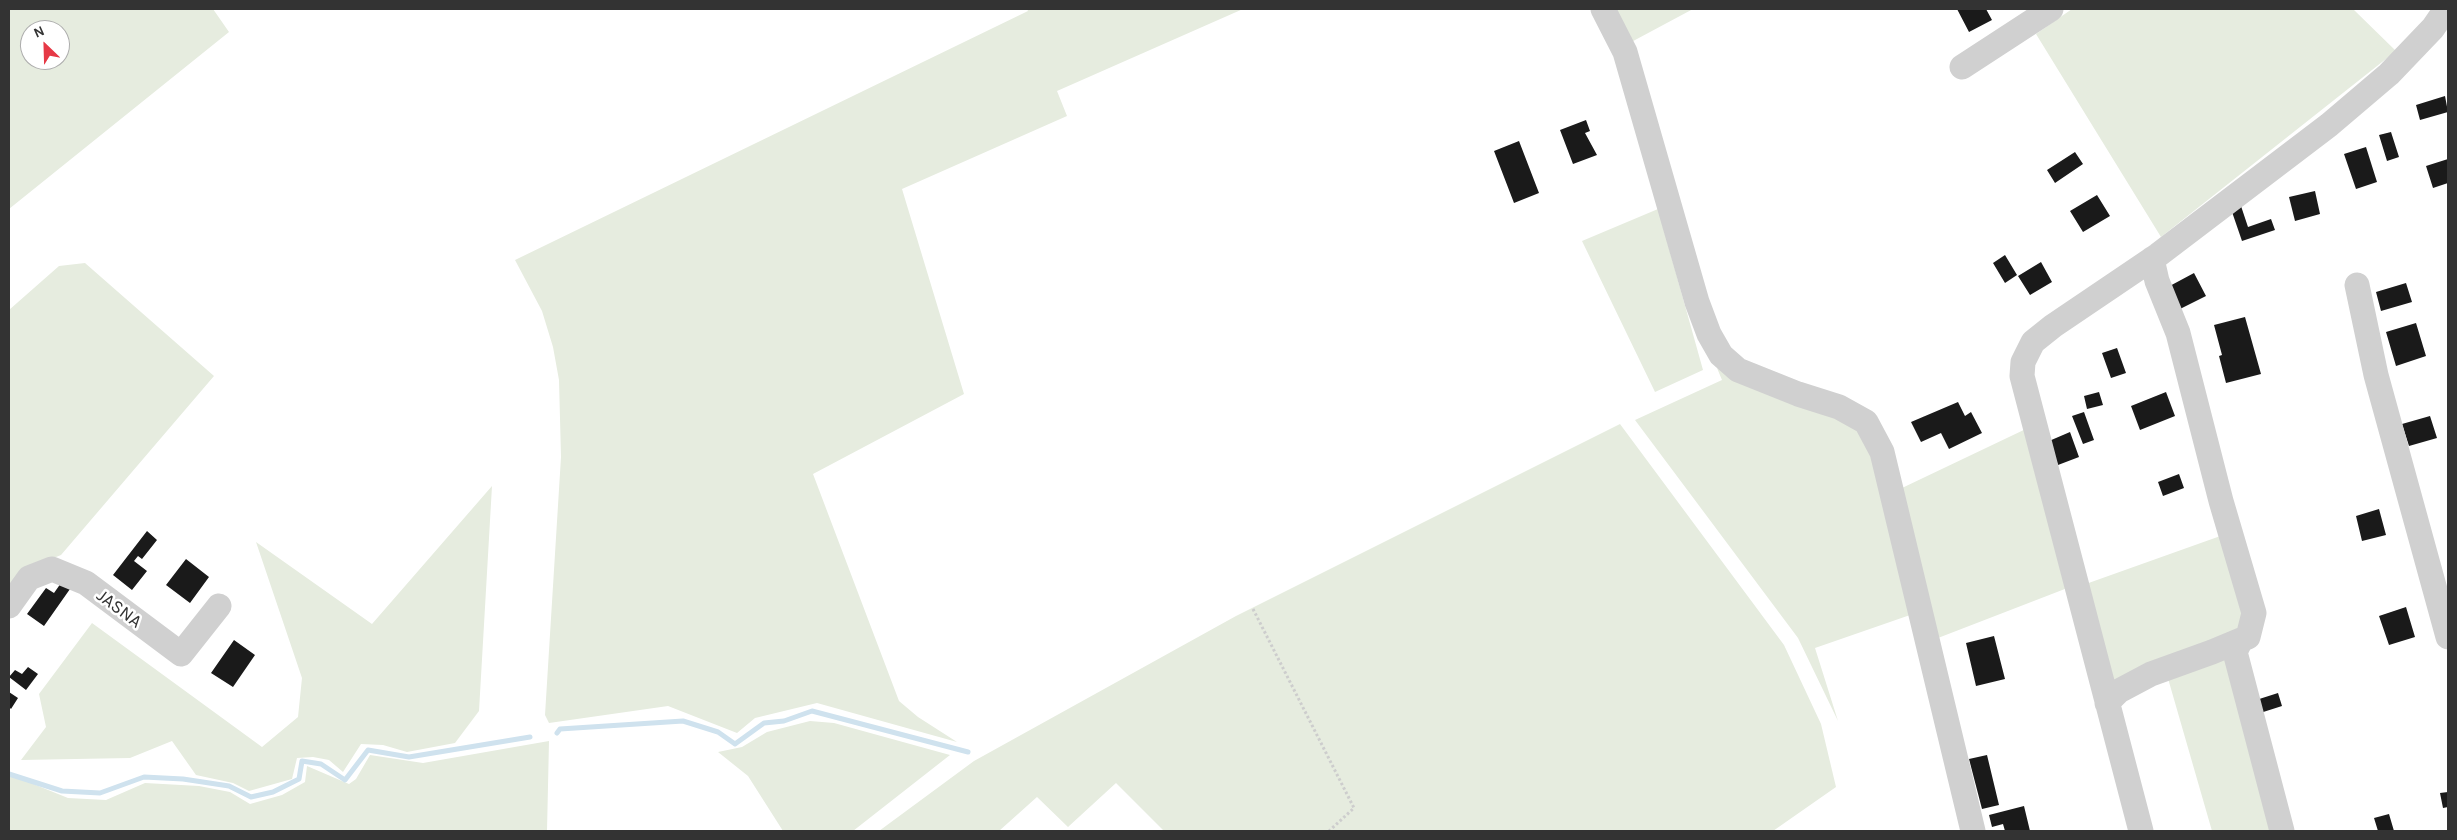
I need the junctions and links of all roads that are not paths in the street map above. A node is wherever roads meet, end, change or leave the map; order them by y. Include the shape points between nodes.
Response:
1 (1603, 9) edge
2 (2051, 9) edge
3 (2446, 9) edge
4 (1962, 67) dead end
5 (2152, 259) junction
6 (2357, 285) dead end
7 (9, 606) edge
8 (219, 606) dead end
9 (2448, 636) edge
10 (2241, 640) junction
11 (2107, 703) junction
12 (1973, 831) edge
13 (2140, 831) edge
14 (2282, 831) edge

1 - 12 street via 1625,52 1697,302 1721,355 1738,370 1838,406 1866,422 1882,452
2 - 4 street
3 - 5 street via 2433,28 2389,74 2330,125
5 - 10 street via 2157,281 2178,333 2254,613 2248,637
5 - 11 street via 2033,342 2022,369
6 - 9 street via 2376,375
7 - 8 street, JASNA via 29,578 52,569 86,583 181,654
10 - 11 street via 2151,674 2119,691
10 - 14 street via 2235,652
11 - 13 street

